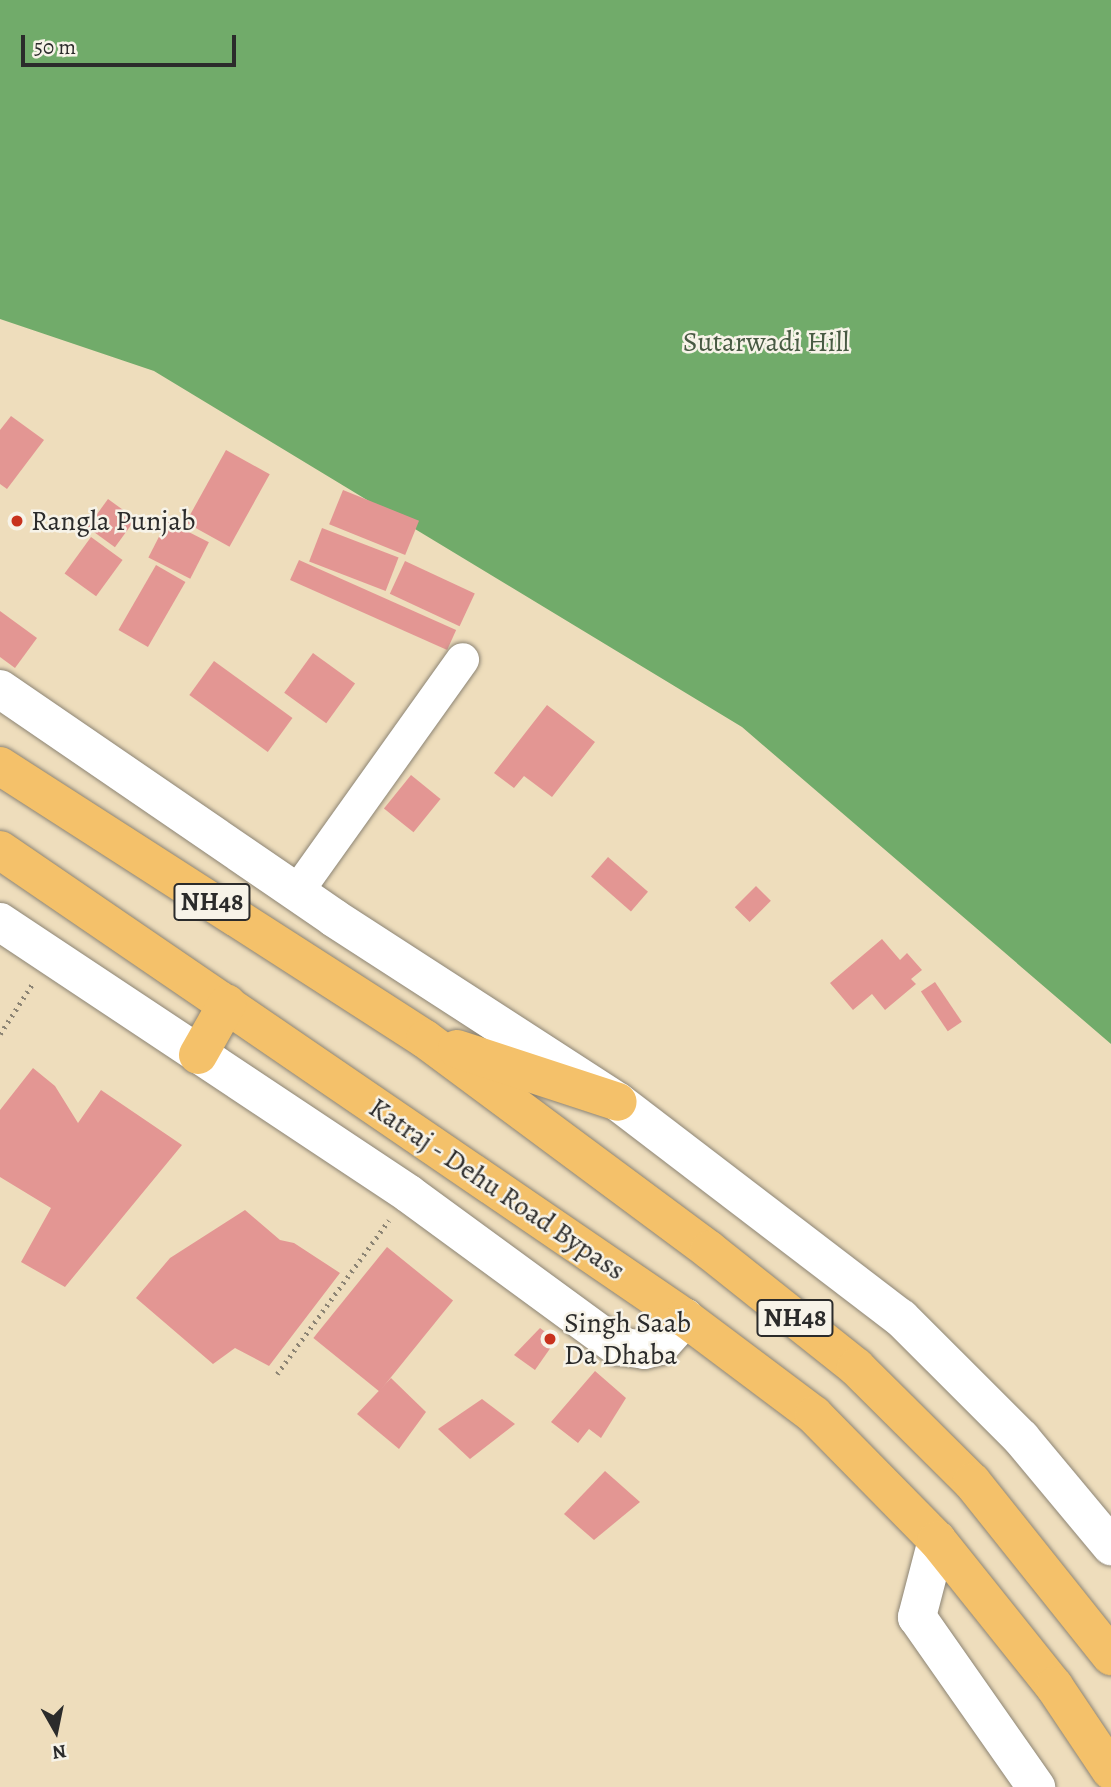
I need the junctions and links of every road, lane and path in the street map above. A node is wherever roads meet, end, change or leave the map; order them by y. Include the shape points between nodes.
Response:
1 (462, 659) dead end
2 (0, 689) edge
3 (0, 766) edge
4 (0, 850) edge
5 (296, 892) junction
6 (0, 922) edge
7 (50, 956) junction
8 (226, 1004) junction
9 (0, 1034) edge
10 (425, 1039) junction
11 (198, 1055) junction
12 (618, 1102) junction
13 (408, 1194) junction
14 (685, 1318) junction
15 (277, 1374) dead end
16 (937, 1540) junction
17 (1111, 1546) edge
18 (1111, 1656) edge
19 (1111, 1772) edge
20 (1035, 1787) edge

1 - 5 street
2 - 5 street
3 - 10 highway, NH48
4 - 8 highway, Katraj - Dehu Road Bypass / NH48
5 - 12 street
6 - 7 street
7 - 9 path
7 - 11 street
8 - 11 highway
8 - 14 highway, Katraj - Dehu Road Bypass / NH48
10 - 12 highway
10 - 18 highway, NH48 via 709,1250 856,1367 972,1482
11 - 13 street
12 - 17 street via 901,1318 1021,1438
13 - 14 street via 617,1346 644,1350 660,1346
13 - 15 path
14 - 16 highway, Katraj - Dehu Road Bypass / NH48 via 814,1415
16 - 19 highway, Katraj - Dehu Road Bypass / NH48 via 1054,1686
16 - 20 street via 917,1617

